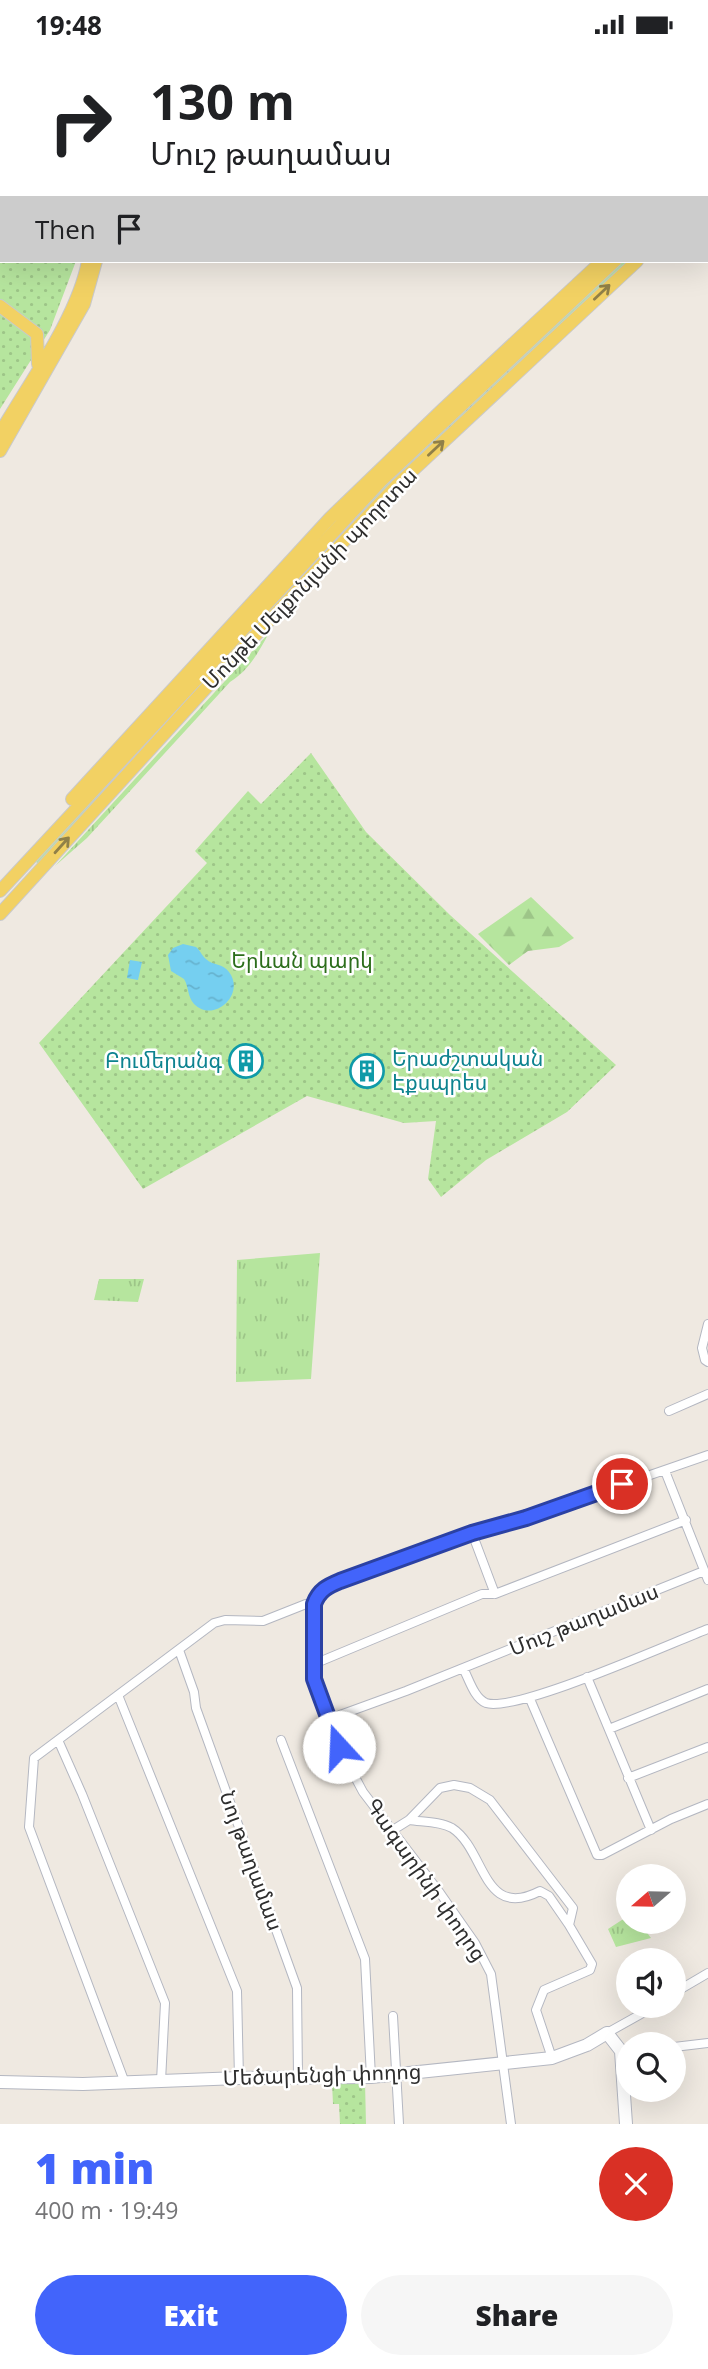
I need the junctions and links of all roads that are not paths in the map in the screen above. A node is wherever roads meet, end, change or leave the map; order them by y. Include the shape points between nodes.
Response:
1 (88, 263) edge
2 (95, 263) edge
3 (599, 263) edge
4 (613, 263) edge
5 (634, 263) edge
6 (0, 306) edge
7 (38, 368) junction
8 (0, 433) edge
9 (0, 451) edge
10 (28, 860) junction
11 (39, 870) junction
12 (0, 879) edge
13 (0, 891) edge
14 (0, 914) edge
15 (708, 1324) edge
16 (708, 1362) edge
17 (708, 1394) edge
18 (669, 1411) dead end
19 (708, 1455) edge
20 (665, 1471) junction
21 (686, 1520) junction
22 (472, 1533) junction
23 (706, 1576) edge
24 (495, 1594) junction
25 (314, 1604) junction
26 (708, 1629) edge
27 (179, 1650) junction
28 (314, 1664) junction
29 (463, 1668) junction
30 (587, 1677) junction
31 (708, 1689) edge
32 (118, 1695) junction
33 (530, 1699) junction
34 (329, 1719) junction
35 (609, 1729) junction
36 (58, 1740) junction
37 (281, 1740) dead end
38 (708, 1747) edge
39 (628, 1778) junction
40 (708, 1804) edge
41 (409, 1820) junction
42 (651, 1830) junction
43 (393, 1831) junction
44 (569, 1926) junction
45 (708, 1973) edge
46 (686, 1986) edge
47 (393, 2016) dead end
48 (634, 2018) edge
49 (607, 2033) junction
50 (616, 2042) edge
51 (708, 2043) edge
52 (686, 2046) edge
53 (552, 2058) junction
54 (501, 2064) junction
55 (396, 2073) junction
56 (299, 2076) junction
57 (371, 2077) junction
58 (239, 2078) junction
59 (161, 2081) junction
60 (0, 2082) edge
61 (125, 2083) junction
62 (626, 2102) edge
63 (399, 2124) edge
64 (511, 2124) edge
65 (626, 2124) edge

1 - 7 main road via 71,310
2 - 9 main road via 84,304
3 - 12 main road via 330,518
4 - 10 main road, Մոնթե Մելքոնյանի պողոտա via 381,481
11 -> 5 main road, Մոնթե Մելքոնյանի պողոտա via 396,486
6 - 7 main road via 37,334
7 - 8 main road
10 - 11 main road
10 - 13 main road, Մոնթե Մելքոնյանի պողոտա
11 - 14 main road, Մոնթե Մելքոնյանի պողոտա
15 - 16 street via 702,1348
17 - 18 street
19 - 20 street
20 - 21 street
20 - 22 street
21 - 23 street
21 - 24 street
22 - 24 street
22 - 25 street via 326,1587
23 - 29 street, Մուշ թաղամաս
24 - 28 street via 482,1594
25 - 27 street via 262,1621 220,1621
25 - 28 street, Գագարինի փողոց
26 - 30 street
27 - 32 street
27 - 56 street, Նոյ թաղամաս via 195,1708 297,1988
28 - 34 street, Գագարինի փողոց via 314,1679
29 - 33 street via 483,1701
29 - 34 street, Մուշ թաղամաս
30 - 33 street
30 - 35 street
31 - 35 street
32 - 36 street
32 - 58 street via 237,1991
33 - 42 street via 597,1855
34 - 43 street, Գագարինի փողոց via 363,1792
35 - 39 street
36 - 59 street via 165,2003
36 - 61 street via 34,1758 29,1827
37 - 57 street via 365,1959
38 - 39 street
39 - 42 street
40 - 42 street
41 - 43 street
41 - 44 street via 453,1829 489,1884 508,1899 523,1900 540,1891 549,1896
41 - 44 street via 440,1788 470,1788 490,1800 573,1908
43 - 54 street, Գագարինի փողոց via 475,1943 491,1974
44 - 53 street via 592,1964 590,1970 544,1990 536,2010
45 - 46 street
47 - 55 street
48 - 49 street
49 - 50 street
49 - 53 street, Մեծարենցի փողոց
51 - 52 street
53 - 54 street, Մեծարենցի փողոց
54 - 55 street, Մեծարենցի փողոց
54 - 64 street, Գագարինի փողոց
55 - 57 street, Մեծարենցի փողոց
55 - 63 street
56 - 57 street, Մեծարենցի փողոց
56 - 58 street, Մեծարենցի փողոց
58 - 59 street, Մեծարենցի փողոց
59 - 61 street, Մեծարենցի փողոց
60 - 61 street, Մեծարենցի փողոց
62 - 65 street

